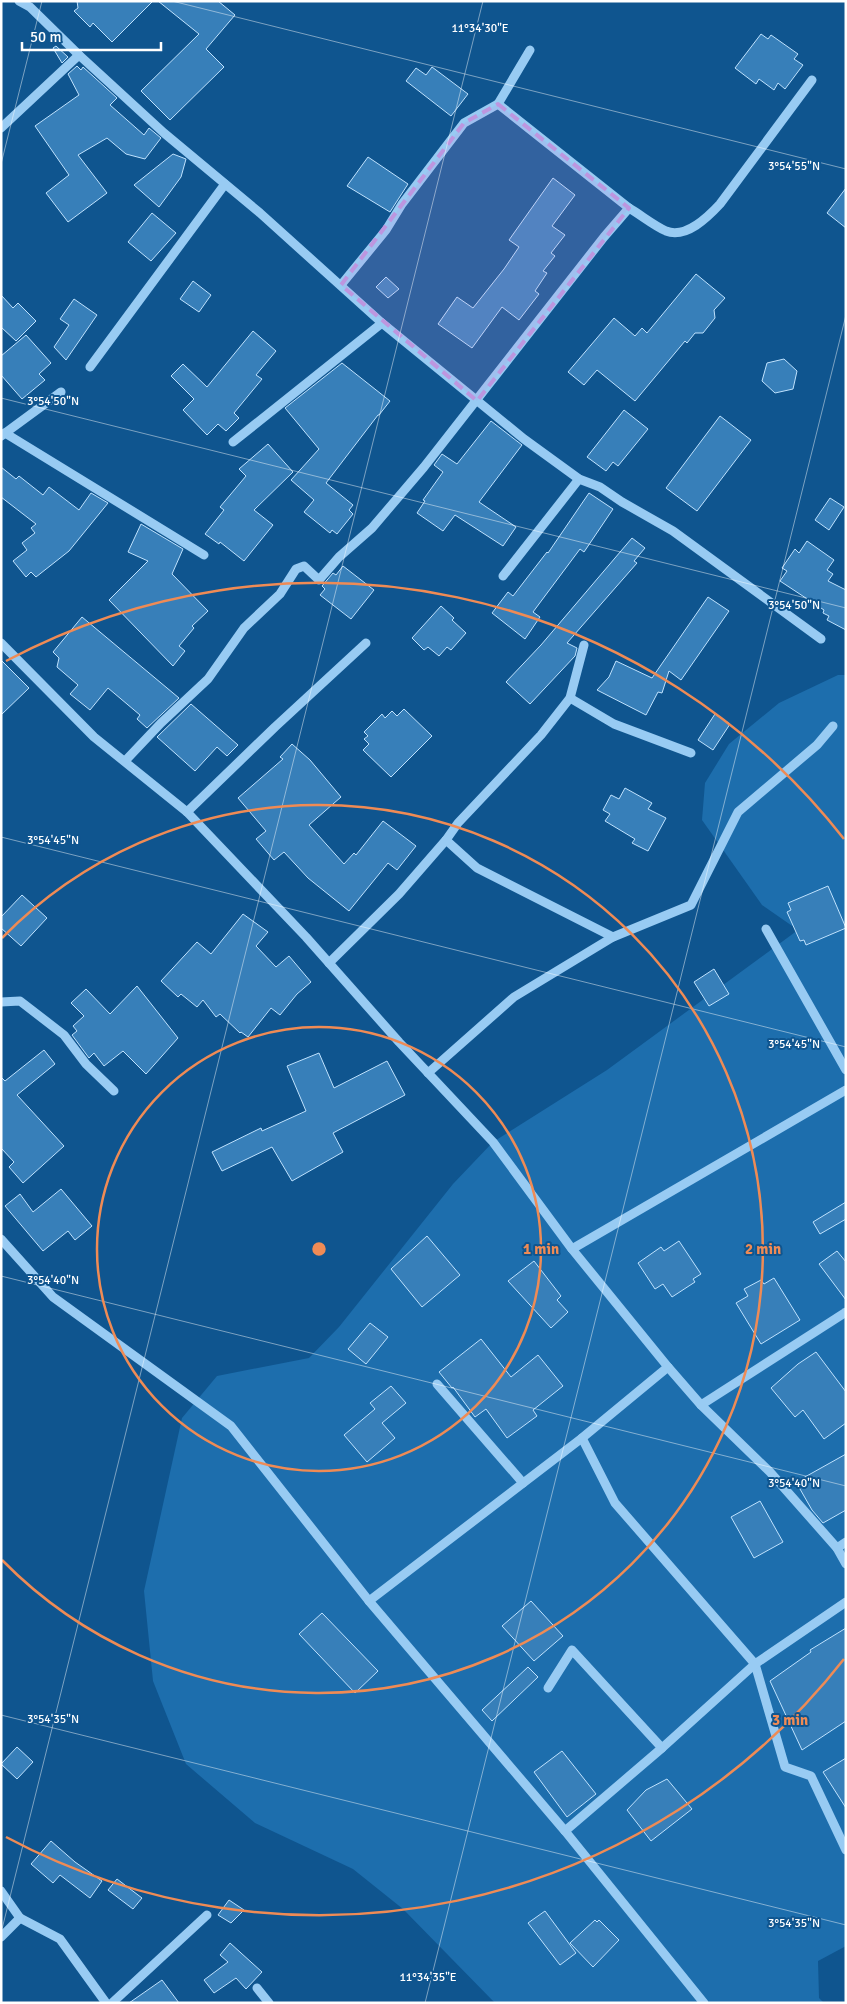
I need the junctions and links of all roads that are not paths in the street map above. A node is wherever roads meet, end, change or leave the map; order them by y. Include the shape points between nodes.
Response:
1 (19, 1) edge
2 (34, 4) edge
3 (530, 50) dead end
4 (79, 55) junction
5 (812, 80) dead end
6 (498, 104) junction
7 (1, 128) edge
8 (225, 184) junction
9 (629, 208) junction
10 (341, 285) junction
11 (382, 322) junction
12 (90, 367) dead end
13 (61, 392) dead end
14 (477, 401) junction
15 (3, 435) edge
16 (233, 442) dead end
17 (579, 479) junction
18 (204, 555) dead end
19 (504, 576) dead end
20 (821, 639) dead end
21 (1, 643) edge
22 (366, 643) dead end
23 (584, 645) dead end
24 (570, 698) junction
25 (832, 726) dead end
26 (691, 753) dead end
27 (124, 761) junction
28 (188, 812) junction
29 (446, 840) junction
30 (766, 929) dead end
31 (613, 937) junction
32 (329, 964) junction
33 (1, 1002) edge
34 (846, 1070) edge
35 (428, 1073) junction
36 (846, 1090) edge
37 (114, 1091) dead end
38 (1, 1239) edge
39 (572, 1249) junction
40 (846, 1312) edge
41 (668, 1367) junction
42 (437, 1384) dead end
43 (701, 1405) junction
44 (582, 1438) junction
45 (523, 1483) junction
46 (846, 1542) edge
47 (837, 1548) junction
48 (846, 1564) edge
49 (369, 1601) junction
50 (846, 1602) edge
51 (755, 1664) junction
52 (548, 1688) dead end
53 (662, 1748) junction
54 (565, 1831) junction
55 (846, 1850) edge
56 (1, 1891) edge
57 (207, 1915) dead end
58 (20, 1918) junction
59 (1, 1937) edge
60 (257, 1988) dead end
61 (106, 2003) edge
62 (112, 2003) edge
63 (269, 2003) edge
64 (704, 2003) edge

1 - 2 street
2 - 4 street
3 - 6 street
4 - 7 street
4 - 8 street
5 - 9 street via 705,220 686,231 667,232
6 - 9 street
6 - 10 street via 464,123 386,230
8 - 10 street
8 - 12 street
9 - 14 street
10 - 11 street
11 - 14 street
11 - 16 street
13 - 15 street
14 - 17 street
14 - 27 street via 372,528 339,556 319,580 304,566 296,568 280,594 244,628 208,679
15 - 18 street
17 - 19 street
17 - 20 street via 600,486 673,531
21 - 27 street via 94,737
22 - 28 street
23 - 24 street
24 - 26 street via 614,724
24 - 29 street
25 - 31 street via 816,745 738,812 691,905
27 - 28 street
28 - 32 street
29 - 31 street via 477,868
29 - 32 street via 399,894
30 - 34 street
31 - 35 street via 514,998
32 - 35 street
33 - 37 street via 20,1001 64,1035 86,1064
35 - 39 street via 493,1142
36 - 39 street
38 - 49 street via 53,1297 231,1426
39 - 41 street
40 - 43 street
41 - 43 street
41 - 44 street
42 - 45 street
43 - 47 street via 770,1472
44 - 45 street
44 - 51 street via 615,1503
45 - 49 street
46 - 47 street
47 - 48 street
49 - 54 street
50 - 51 street
51 - 53 street
51 - 55 street via 785,1767 811,1776
52 - 53 street via 572,1650
53 - 54 street
54 - 64 street
56 - 58 street
57 - 62 street
58 - 59 street
58 - 61 street via 60,1940
60 - 63 street

